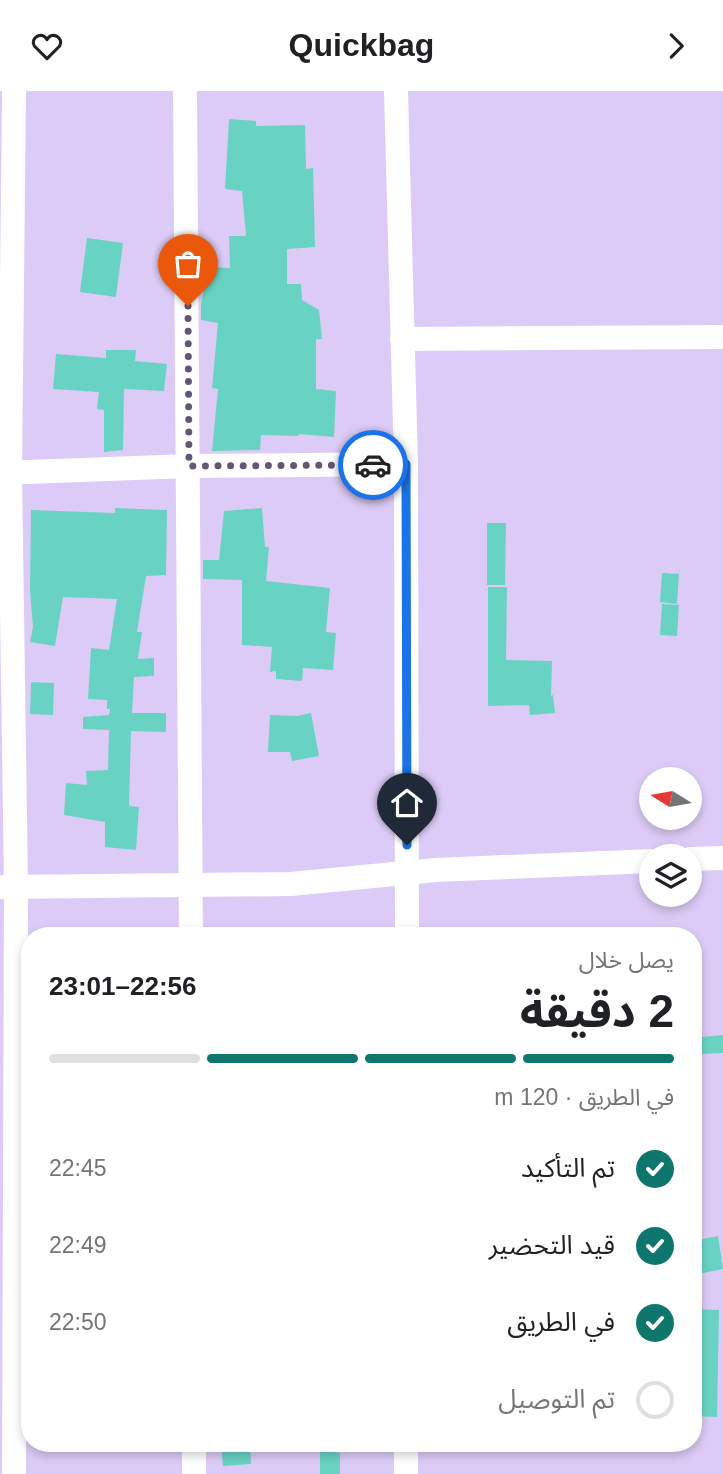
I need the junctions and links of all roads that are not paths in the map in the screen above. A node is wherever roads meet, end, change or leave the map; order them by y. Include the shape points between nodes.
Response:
1 (14, 91) edge
2 (185, 91) edge
3 (396, 91) edge
4 (723, 337) edge
5 (402, 339) junction
6 (406, 464) junction
7 (189, 466) junction
8 (5, 473) edge
9 (723, 857) edge
10 (702, 858) edge
11 (639, 862) edge
12 (407, 872) junction
13 (191, 884) junction
14 (8, 887) edge
15 (191, 927) edge
16 (407, 927) edge
17 (15, 1364) edge
18 (194, 1452) edge
19 (407, 1452) edge
20 (14, 1474) edge
21 (194, 1474) edge
22 (406, 1474) edge

1 - 8 street
2 - 7 street
3 - 5 street
4 - 5 street
5 - 6 street
6 - 7 street
6 - 12 street
7 - 8 street
7 - 13 street
8 - 14 street
9 - 10 street
11 - 12 street
12 - 13 street via 291,884
12 - 16 street
13 - 14 street
13 - 15 street
14 - 17 street
17 - 20 street
18 - 21 street
19 - 22 street

